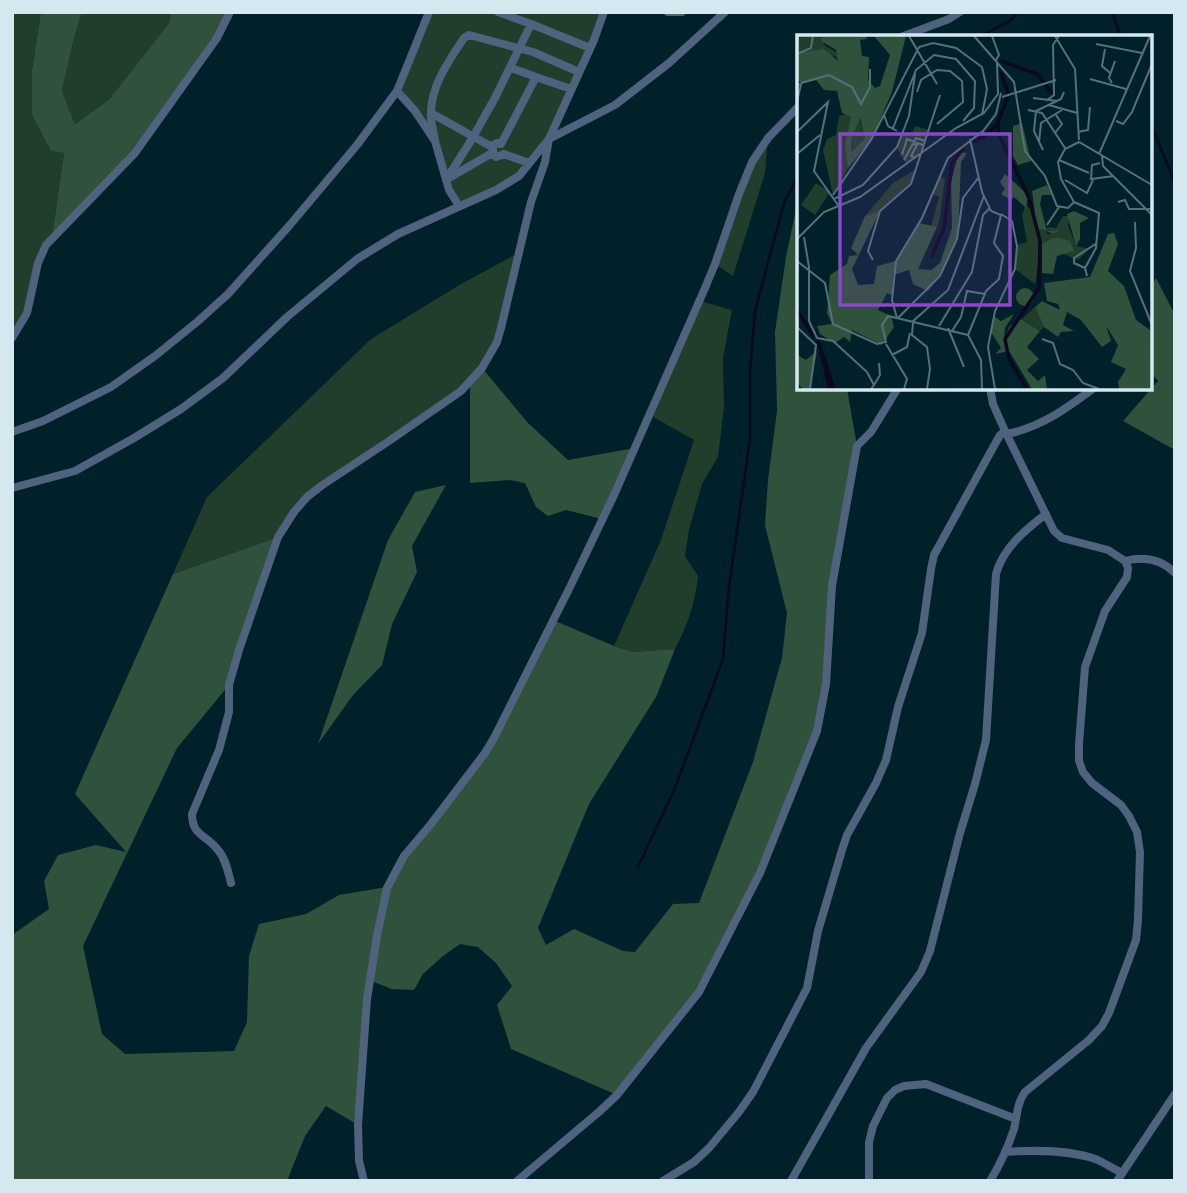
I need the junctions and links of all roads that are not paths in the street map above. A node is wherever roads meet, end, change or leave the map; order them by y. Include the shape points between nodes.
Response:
1 (230, 12) edge
2 (429, 12) edge
3 (498, 12) edge
4 (604, 12) edge
5 (668, 12) edge
6 (682, 12) edge
7 (725, 12) edge
8 (960, 12) edge
9 (531, 23) junction
10 (912, 35) edge
11 (519, 48) junction
12 (590, 48) junction
13 (510, 68) junction
14 (579, 72) junction
15 (536, 77) junction
16 (571, 89) junction
17 (397, 91) junction
18 (797, 108) edge
19 (431, 113) junction
20 (474, 136) junction
21 (548, 139) junction
22 (435, 141) junction
23 (492, 150) junction
24 (529, 163) junction
25 (446, 180) junction
26 (459, 206) junction
27 (12, 338) edge
28 (897, 390) edge
29 (990, 390) edge
30 (1091, 390) edge
31 (12, 432) edge
32 (1006, 433) junction
33 (12, 488) edge
34 (1046, 514) junction
35 (1125, 561) junction
36 (1175, 572) edge
37 (231, 883) dead end
38 (1175, 1094) edge
39 (1016, 1119) junction
40 (1005, 1152) junction
41 (1120, 1177) edge
42 (364, 1181) edge
43 (517, 1181) edge
44 (663, 1181) edge
45 (791, 1181) edge
46 (869, 1181) edge
47 (990, 1181) edge

1 - 27 street via 217,38 135,153 46,245 27,313
2 - 17 street
3 - 9 street
4 - 12 street
5 - 6 street
7 - 21 street via 615,105
8 - 10 street
9 - 11 street
9 - 12 street
11 - 13 street
11 - 14 street
11 - 19 street via 469,34 434,90
12 - 14 street
13 - 15 street
13 - 20 street
14 - 16 street
15 - 16 street
15 - 23 street via 501,144 493,145
16 - 21 street
17 - 22 street
17 - 31 street via 289,226 197,323 111,387
18 - 42 street via 752,162 705,288 615,493 495,738 404,856 387,888 367,999 358,1125
19 - 20 street
19 - 22 street
20 - 23 street
20 - 25 street
21 - 24 street
21 - 37 street via 497,342 482,368 456,395 307,497 278,537 229,685 229,712 219,750 192,814 195,830 220,852
22 - 25 street
23 - 24 street via 496,157 504,154
23 - 25 street
24 - 26 street via 519,176
25 - 26 street
26 - 33 street via 357,259 223,378 181,409 75,471
28 - 43 street via 857,446 832,586 822,712 760,873 699,992 617,1094
29 - 32 street
30 - 32 street via 1045,421
32 - 34 street
32 - 44 street via 998,439 934,555 922,634 886,760 847,835 818,931 807,988 739,1112 694,1162
34 - 35 street via 1059,537 1108,550
34 - 45 street via 1011,545 996,574 986,740 930,951 921,972 866,1048
35 - 36 street via 1145,558
35 - 39 street via 1127,578 1105,611 1085,667 1079,761 1092,783 1121,805 1137,832 1136,940 1102,1026 1025,1092
38 - 41 street
39 - 40 street
39 - 46 street via 926,1084 904,1086 887,1098 873,1126
40 - 41 street via 1059,1152 1096,1159
40 - 47 street

